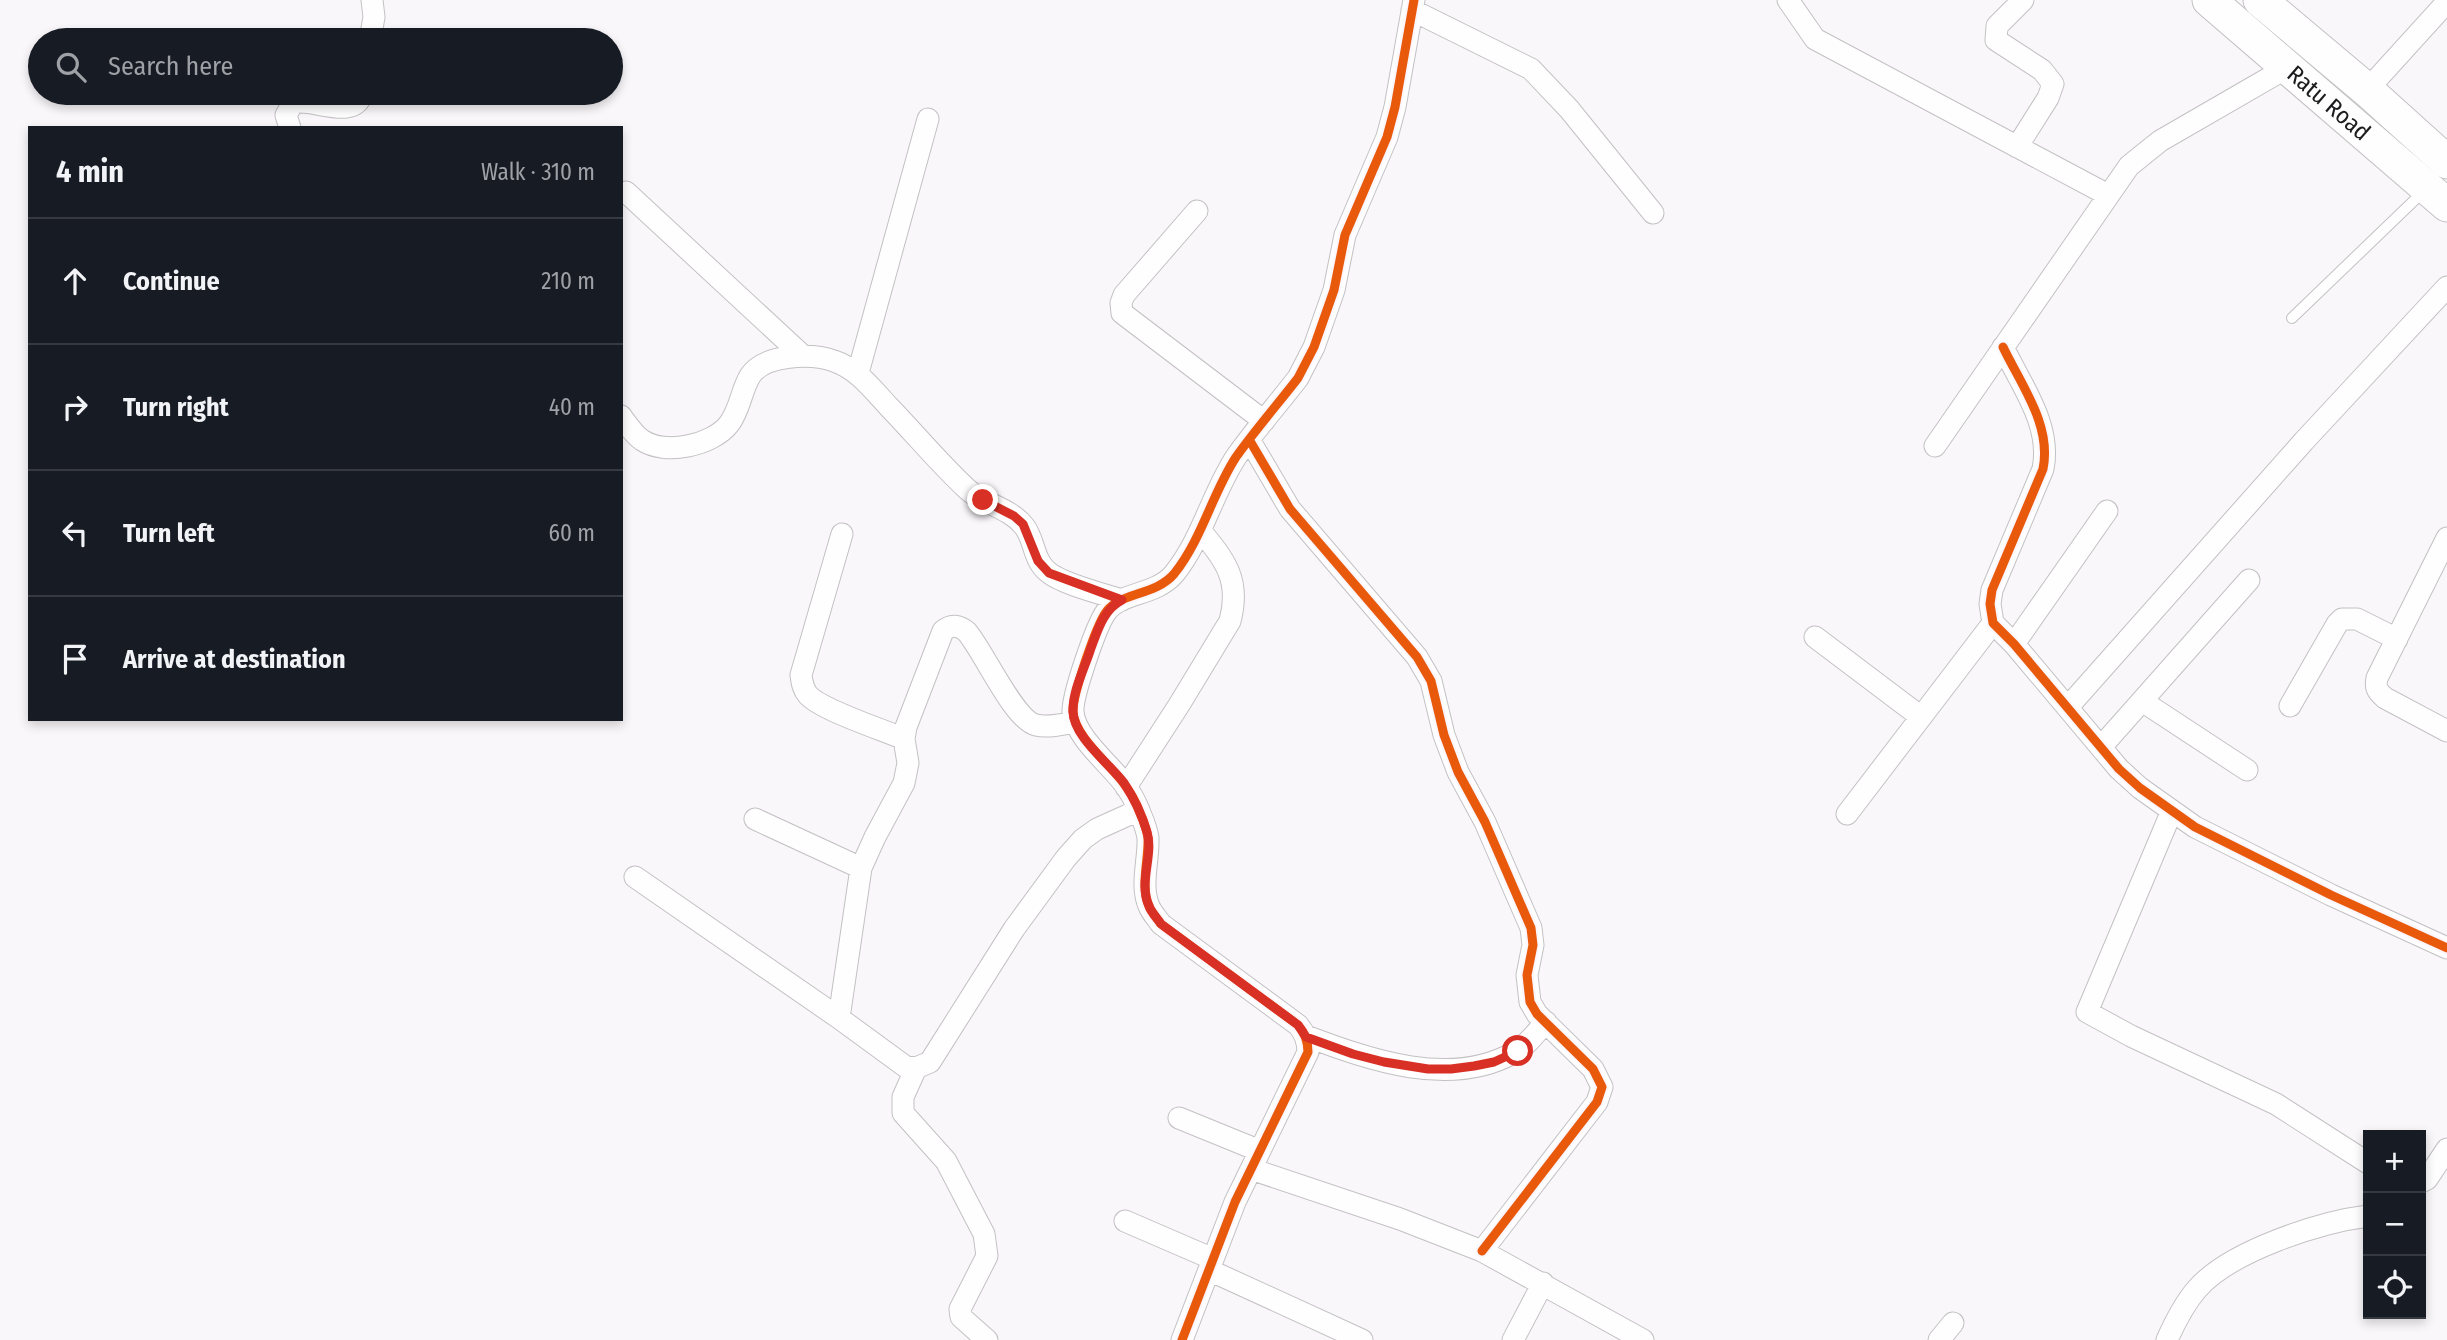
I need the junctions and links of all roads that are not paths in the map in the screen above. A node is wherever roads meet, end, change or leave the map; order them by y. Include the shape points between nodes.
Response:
1 (372, 0) edge
2 (1788, 0) edge
3 (2023, 0) edge
4 (2209, 0) edge
5 (2260, 0) edge
6 (2447, 2) edge
7 (1413, 5) edge
8 (372, 28) edge
9 (2288, 67) junction
10 (2367, 90) junction
11 (292, 105) edge
12 (323, 105) edge
13 (354, 105) edge
14 (928, 119) dead end
15 (289, 126) edge
16 (2017, 147) junction
17 (2447, 162) edge
18 (626, 192) dead end
19 (2108, 195) junction
20 (2437, 197) edge
21 (1197, 211) dead end
22 (1653, 213) dead end
23 (2447, 287) edge
24 (2292, 317) dead end
25 (2003, 347) junction
26 (803, 356) junction
27 (858, 373) junction
28 (623, 419) edge
29 (1264, 421) junction
30 (1250, 441) junction
31 (1935, 446) dead end
32 (2107, 512) dead end
33 (1200, 530) junction
34 (842, 534) dead end
35 (2447, 538) edge
36 (2249, 580) dead end
37 (1122, 600) junction
38 (1993, 623) junction
39 (1815, 637) dead end
40 (2397, 639) junction
41 (2014, 644) junction
42 (2142, 701) junction
43 (2290, 706) dead end
44 (2068, 707) junction
45 (1921, 717) junction
46 (1075, 722) junction
47 (2447, 731) edge
48 (904, 738) junction
49 (2101, 747) junction
50 (2247, 770) dead end
51 (1126, 787) junction
52 (1139, 810) junction
53 (2171, 813) junction
54 (1847, 814) dead end
55 (755, 819) dead end
56 (861, 868) junction
57 (635, 877) dead end
58 (2447, 948) edge
59 (839, 1018) junction
60 (1546, 1022) junction
61 (1306, 1037) junction
62 (916, 1068) junction
63 (1179, 1118) dead end
64 (2447, 1149) edge
65 (1255, 1160) junction
66 (2363, 1160) edge
67 (2426, 1180) edge
68 (2363, 1217) edge
69 (1125, 1221) dead end
70 (1482, 1251) junction
71 (1211, 1265) junction
72 (1543, 1283) junction
73 (1953, 1323) dead end
74 (987, 1340) edge
75 (1182, 1340) edge
76 (1362, 1340) edge
77 (1513, 1340) edge
78 (1643, 1340) edge
79 (1939, 1340) edge
80 (2167, 1340) edge

1 - 8 street
2 - 16 street via 1815,39
3 - 16 street via 1997,26 1996,40 2042,70 2053,84
4 - 9 main road, Ratu Road
5 - 10 main road, Ratu Road
6 - 10 street
7 - 22 street via 1531,69
7 - 29 street via 1387,137 1345,235 1334,290 1314,347 1298,378
9 - 19 street via 2160,141 2129,166
9 - 20 main road, Ratu Road
10 - 17 main road, Ratu Road
11 - 15 street via 286,115
12 - 13 street
14 - 27 street
16 - 19 street
18 - 26 street
19 - 25 street
20 - 24 lane
21 - 29 street via 1124,295 1122,313
23 - 44 street
25 - 31 street
25 - 38 street via 2042,427 2045,457 1992,590
26 - 27 street via 828,359
26 - 28 street via 781,358 751,374 728,427 697,444 653,446 640,440
27 - 37 street via 968,490 1023,524 1038,561 1049,573
29 - 30 street
30 - 33 street via 1236,457
30 - 60 street via 1290,509 1417,657 1431,681 1458,772 1531,928 1527,989 1530,1002
32 - 41 street
33 - 37 street via 1187,556 1162,585
33 - 51 street via 1229,570 1234,605 1230,621
34 - 48 street via 801,675 803,688 810,698 826,706
35 - 40 street
36 - 42 street
37 - 46 street via 1106,612 1097,631 1076,694
38 - 41 street
38 - 45 street
39 - 45 street
40 - 43 street via 2357,619 2342,619
40 - 47 street via 2377,678 2377,691
41 - 44 street
42 - 49 street
42 - 50 street
44 - 49 street
45 - 54 street
46 - 48 street via 1038,726 1029,722 974,640 962,627 954,626 943,632
46 - 51 street
48 - 56 street via 908,763 904,783
49 - 53 street via 2129,779
51 - 52 street
52 - 61 street via 1148,836 1146,892 1161,924 1298,1025
52 - 62 street via 1097,829 1066,858 1014,929 930,1062
53 - 58 street via 2306,883
53 - 66 street via 2087,1012 2276,1104
55 - 56 street
56 - 59 street
57 - 59 street
59 - 62 street via 906,1067
60 - 61 street via 1518,1051 1494,1062 1451,1069 1384,1062
60 - 70 street via 1593,1069 1601,1094
61 - 65 street via 1308,1052
62 - 74 street via 903,1097 902,1112 946,1161 984,1234 987,1256 960,1309 961,1317
63 - 65 street
64 - 67 street
65 - 70 street
65 - 71 street
68 - 80 street via 2295,1234 2241,1257 2197,1288
69 - 71 street
70 - 72 street
71 - 75 street
71 - 76 street
72 - 77 street
72 - 78 street
73 - 79 street

